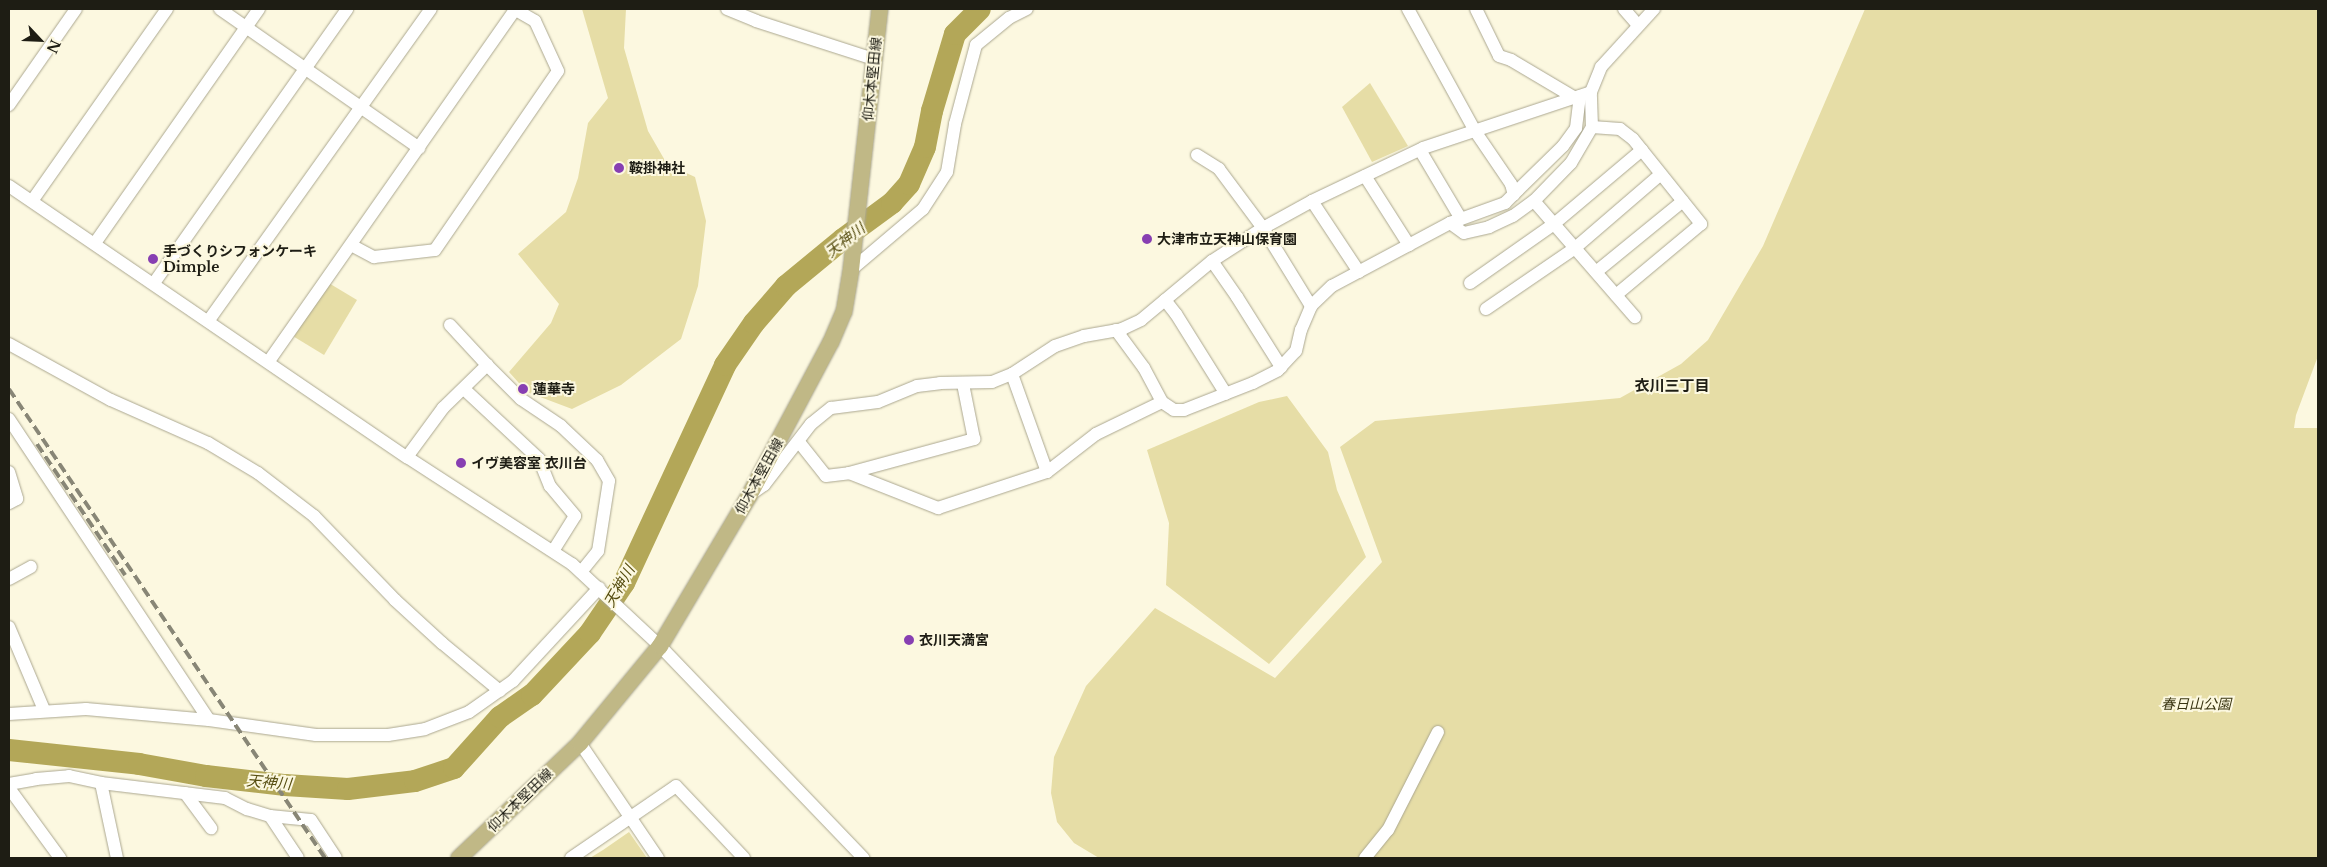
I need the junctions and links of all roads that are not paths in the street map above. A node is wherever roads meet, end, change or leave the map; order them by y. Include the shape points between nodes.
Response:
1 (76, 9) edge
2 (220, 9) edge
3 (259, 9) edge
4 (347, 9) edge
5 (430, 9) edge
6 (727, 9) edge
7 (880, 9) edge
8 (1027, 9) edge
9 (1408, 9) edge
10 (1476, 9) edge
11 (1624, 9) edge
12 (1654, 9) edge
13 (165, 10) edge
14 (515, 10) edge
15 (1638, 25) junction
16 (246, 27) junction
17 (874, 59) junction
18 (306, 68) junction
19 (1582, 95) junction
20 (9, 105) edge
21 (361, 107) junction
22 (1592, 127) junction
23 (1475, 131) junction
24 (419, 148) junction
25 (1420, 150) junction
26 (1642, 150) junction
27 (1197, 155) dead end
28 (1661, 174) junction
29 (1365, 176) junction
30 (9, 186) edge
31 (1514, 194) junction
32 (32, 201) junction
33 (1312, 201) junction
34 (1534, 201) junction
35 (1683, 201) junction
36 (1456, 221) junction
37 (1554, 224) junction
38 (1263, 228) junction
39 (95, 243) junction
40 (351, 245) junction
41 (1409, 245) junction
42 (1574, 248) junction
43 (1212, 262) junction
44 (851, 270) junction
45 (1359, 272) junction
46 (1596, 272) junction
47 (1470, 283) dead end
48 (154, 284) junction
49 (1616, 295) junction
50 (1164, 300) junction
51 (1311, 306) junction
52 (1486, 309) dead end
53 (1635, 317) dead end
54 (209, 320) junction
55 (450, 325) dead end
56 (1116, 330) junction
57 (9, 344) edge
58 (269, 361) junction
59 (487, 365) junction
60 (1281, 367) junction
61 (1012, 374) junction
62 (963, 384) junction
63 (464, 389) junction
64 (1226, 394) junction
65 (1162, 402) junction
66 (9, 419) edge
67 (799, 442) junction
68 (407, 457) junction
69 (9, 472) edge
70 (1047, 472) junction
71 (849, 473) junction
72 (749, 496) junction
73 (9, 503) edge
74 (554, 550) junction
75 (31, 567) dead end
76 (581, 572) junction
77 (9, 580) edge
78 (599, 588) junction
79 (9, 627) edge
80 (660, 646) junction
81 (500, 691) junction
82 (44, 710) junction
83 (9, 714) edge
84 (209, 720) junction
85 (1438, 732) dead end
86 (580, 743) junction
87 (101, 783) junction
88 (9, 786) edge
89 (185, 793) junction
90 (270, 816) junction
91 (630, 818) junction
92 (211, 828) dead end
93 (859, 857) edge
94 (60, 858) edge
95 (116, 858) edge
96 (298, 858) edge
97 (336, 858) edge
98 (458, 858) edge
99 (571, 858) edge
100 (658, 858) edge
101 (744, 858) edge
102 (1365, 858) edge

1 - 20 street
2 - 16 street
3 - 16 street
4 - 18 street
5 - 21 street
6 - 17 street
7 - 17 main road, 仰木本堅田線
8 - 44 street via 1009,18 976,45 955,124 948,172 923,209
9 - 23 street
10 - 19 street via 1499,56
11 - 15 street
12 - 15 street
13 - 32 street
14 - 24 street
14 - 40 street via 535,21 558,71 434,250 374,257
15 - 19 street via 1601,67
16 - 18 street
16 - 39 street
17 - 44 main road, 仰木本堅田線
18 - 21 street
18 - 48 street
19 - 22 street
19 - 23 street
19 - 31 street via 1576,128 1563,146
21 - 24 street
21 - 54 street
22 - 26 street via 1620,129
22 - 34 street via 1571,163
23 - 25 street
23 - 31 street
24 - 40 street
25 - 29 street
25 - 36 street
26 - 28 street
26 - 37 street
27 - 38 street via 1219,169
28 - 35 street
28 - 42 street
29 - 33 street
29 - 41 street
30 - 32 street
31 - 36 street via 1504,204
32 - 39 street
33 - 38 street
33 - 45 street
34 - 36 street via 1489,227 1464,233
34 - 37 street
35 - 46 street
35 - 49 street via 1700,224
36 - 41 street
37 - 42 street
37 - 47 street
38 - 43 street
38 - 51 street
39 - 48 street
40 - 58 street
41 - 45 street
42 - 46 street
42 - 52 street
43 - 50 street
43 - 60 street
44 - 72 main road, 仰木本堅田線 via 844,312 831,342
45 - 51 street via 1332,286
46 - 49 street
48 - 54 street
49 - 53 street
50 - 56 street via 1141,320
50 - 64 street
51 - 60 street via 1296,351
54 - 58 street
55 - 59 street
56 - 61 street via 1055,346
56 - 65 street via 1144,368
57 - 81 street via 112,400 208,443 258,473 314,516 408,612
58 - 68 street
59 - 63 street
59 - 76 street via 521,399 561,426 597,460 609,481 598,551
60 - 64 street
61 - 62 street via 992,382
61 - 70 street
62 - 67 street via 917,386 878,402 831,408 811,424
62 - 71 street via 974,439
63 - 68 street via 443,408
63 - 74 street via 539,459 550,486 575,516
64 - 65 street via 1184,410 1174,410
65 - 70 street via 1096,434
66 - 84 street
67 - 71 street via 826,476
67 - 72 street via 764,485
68 - 74 street
69 - 73 street via 17,499
70 - 71 street via 938,508
72 - 80 main road, 仰木本堅田線
74 - 76 street
75 - 77 street
76 - 78 street
78 - 80 street
78 - 81 street via 532,662
79 - 82 street
80 - 86 main road, 仰木本堅田線
80 - 93 street
81 - 84 street via 451,721 388,735 316,736
82 - 83 street
82 - 84 street via 86,709
85 - 102 street via 1388,830
86 - 91 street
86 - 98 main road, 仰木本堅田線
87 - 88 street via 69,776
87 - 89 street
87 - 95 street
88 - 94 street
89 - 90 street via 225,798
89 - 92 street
90 - 96 street
90 - 97 street via 311,820
91 - 99 street
91 - 100 street
91 - 101 street via 676,786

